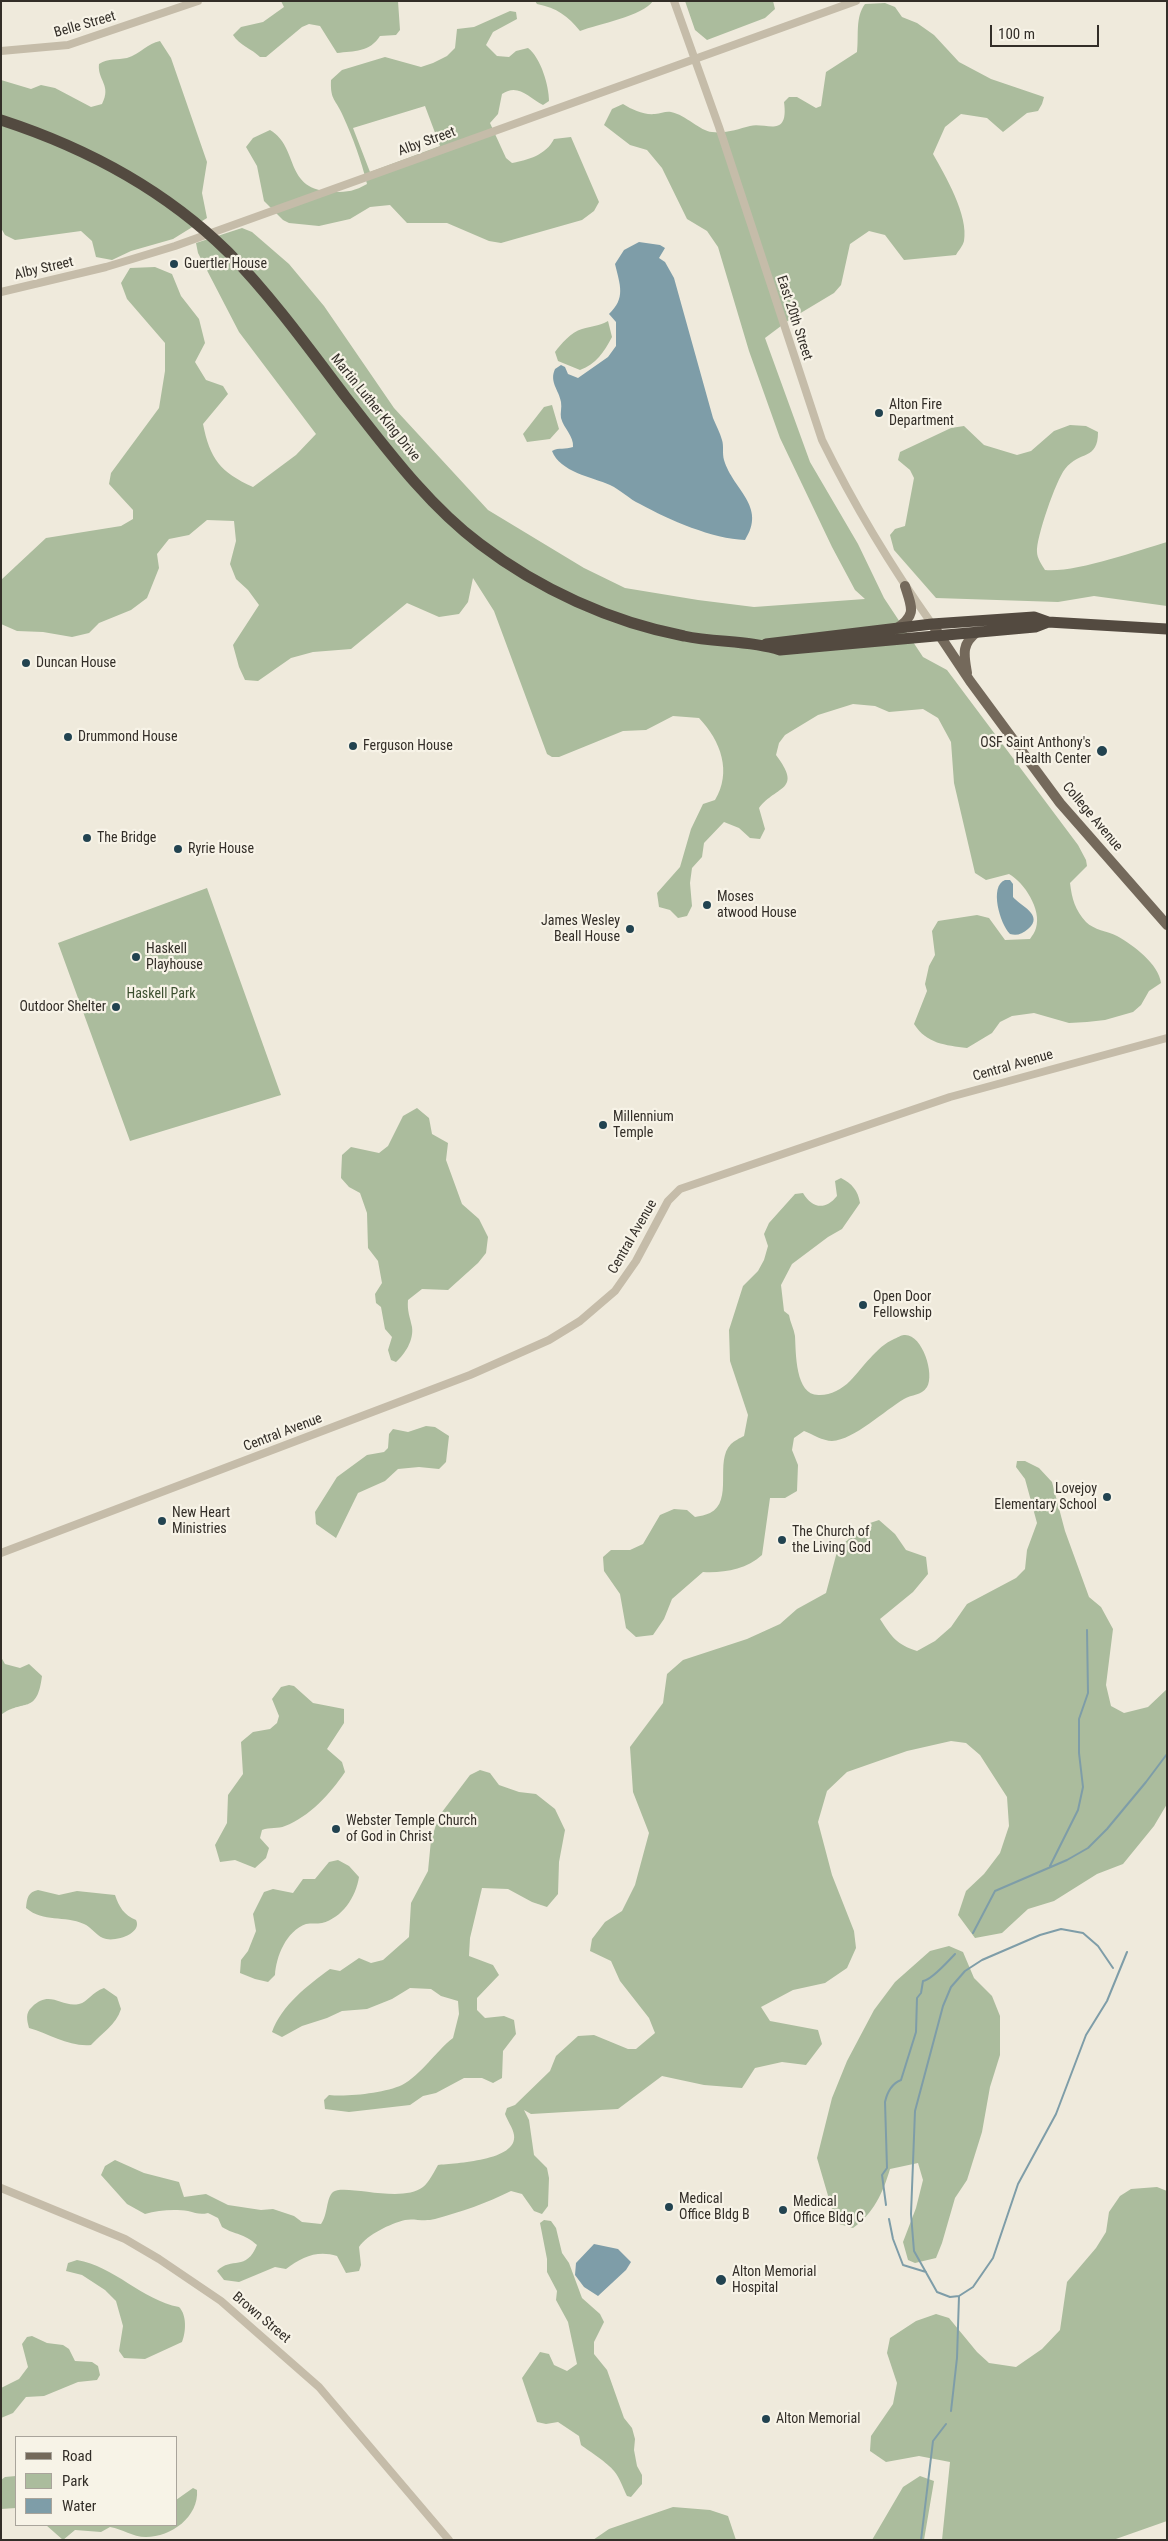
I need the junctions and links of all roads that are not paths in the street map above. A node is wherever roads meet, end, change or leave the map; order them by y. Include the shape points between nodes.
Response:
1 (198, 1) edge
2 (674, 1) edge
3 (856, 1) edge
4 (1, 52) edge
5 (696, 59) junction
6 (1, 120) edge
7 (1, 292) edge
8 (905, 586) junction
9 (1048, 622) junction
10 (932, 624) junction
11 (896, 629) junction
12 (1167, 629) edge
13 (977, 632) junction
14 (939, 634) junction
15 (764, 645) junction
16 (967, 677) junction
17 (1167, 925) edge
18 (1167, 1038) edge
19 (1, 1553) edge
20 (1, 2188) edge
21 (449, 2540) edge

1 - 4 street, Belle Street via 68,45
2 - 5 street, East 20th Street
3 - 5 street, Alby Street
5 - 7 street, Alby Street via 175,246 106,267
5 - 8 street, East 20th Street via 822,440 849,495
6 - 15 highway, Martin Luther King Drive via 58,140 106,164 151,191 226,250 261,288 398,462 438,507 479,544 552,589 624,620 692,638
8 - 10 street, East 20th Street
8 - 11 main road via 912,612 909,619
9 - 10 highway via 1034,617
9 - 12 highway
9 - 13 highway via 1035,627
10 - 11 highway
10 - 14 main road, College Avenue
11 - 15 highway
13 - 14 highway
13 - 16 main road via 965,642 963,649
14 - 15 highway via 780,650
14 - 16 main road, College Avenue
16 - 17 main road, College Avenue via 1060,802
18 - 19 street, Central Avenue via 1099,1054 914,1108 680,1189 668,1201 636,1261 615,1291 586,1316 549,1340 470,1375
20 - 21 street, Brown Street via 125,2239 222,2301 319,2387

